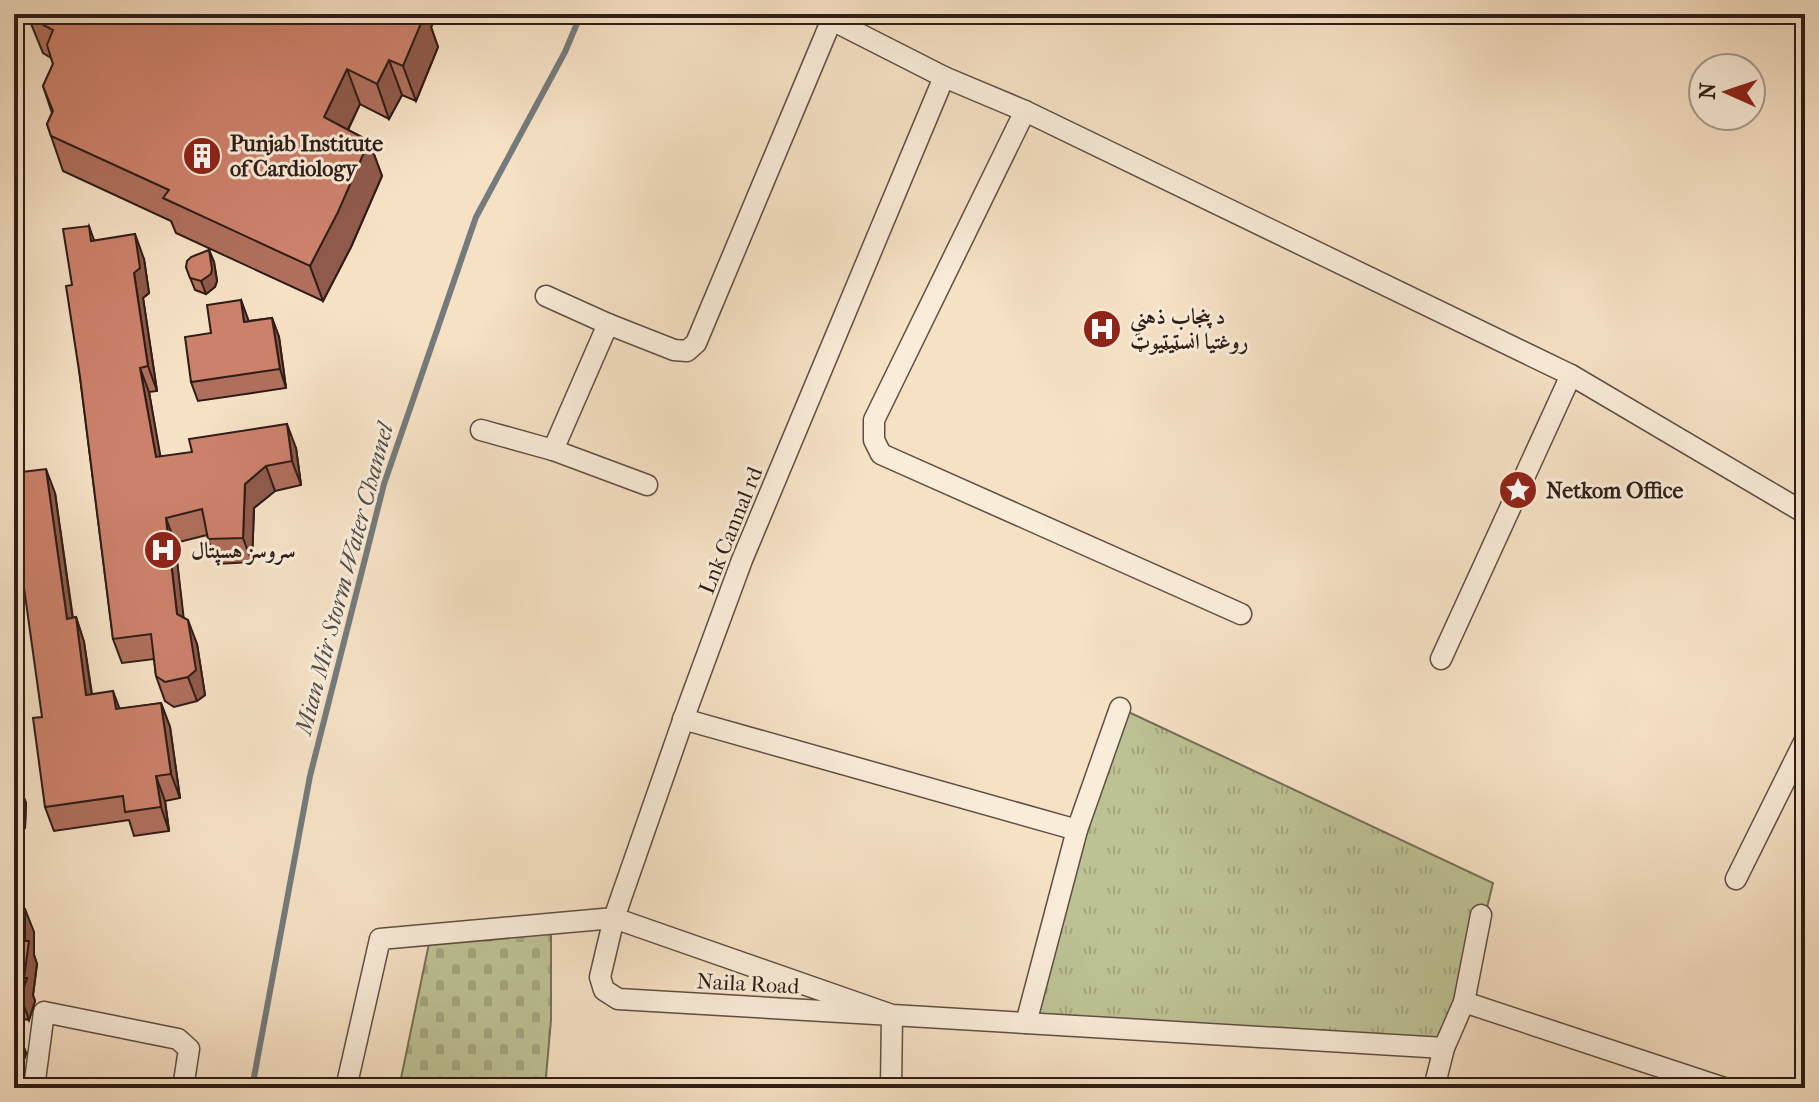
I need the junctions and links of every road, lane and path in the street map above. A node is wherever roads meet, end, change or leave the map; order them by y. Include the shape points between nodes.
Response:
1 (826, 17) edge
2 (944, 77) junction
3 (1025, 111) junction
4 (546, 296) dead end
5 (608, 324) junction
6 (1571, 375) junction
7 (481, 430) dead end
8 (553, 450) junction
9 (647, 485) dead end
10 (1805, 513) edge
11 (1241, 614) dead end
12 (1441, 659) dead end
13 (1120, 708) dead end
14 (683, 719) junction
15 (1805, 740) edge
16 (1077, 830) junction
17 (1736, 879) dead end
18 (1481, 915) dead end
19 (614, 918) junction
20 (1464, 1002) junction
21 (892, 1015) junction
22 (1026, 1023) junction
23 (1444, 1048) junction
24 (34, 1088) edge
25 (183, 1088) edge
26 (346, 1088) edge
27 (891, 1088) edge
28 (1434, 1088) edge
29 (1724, 1088) edge

1 - 2 street
1 - 5 street via 696,343 687,351 674,350
2 - 3 street
2 - 14 street, Lnk Cannal rd via 742,560
3 - 6 street
3 - 11 street via 874,420 874,440 881,454
4 - 5 street
5 - 8 street
6 - 10 street
6 - 12 street
7 - 8 street
8 - 9 street
13 - 16 street
14 - 16 street
14 - 19 street, Lnk Cannal rd
15 - 17 street
16 - 22 street
18 - 20 street
19 - 21 street
19 - 21 street, Naila Road via 600,977 604,990 618,999
19 - 26 street via 380,939
20 - 23 street
20 - 29 street
21 - 22 street
21 - 27 street
22 - 23 street
23 - 28 street
24 - 25 street via 44,1012 178,1039 189,1049

